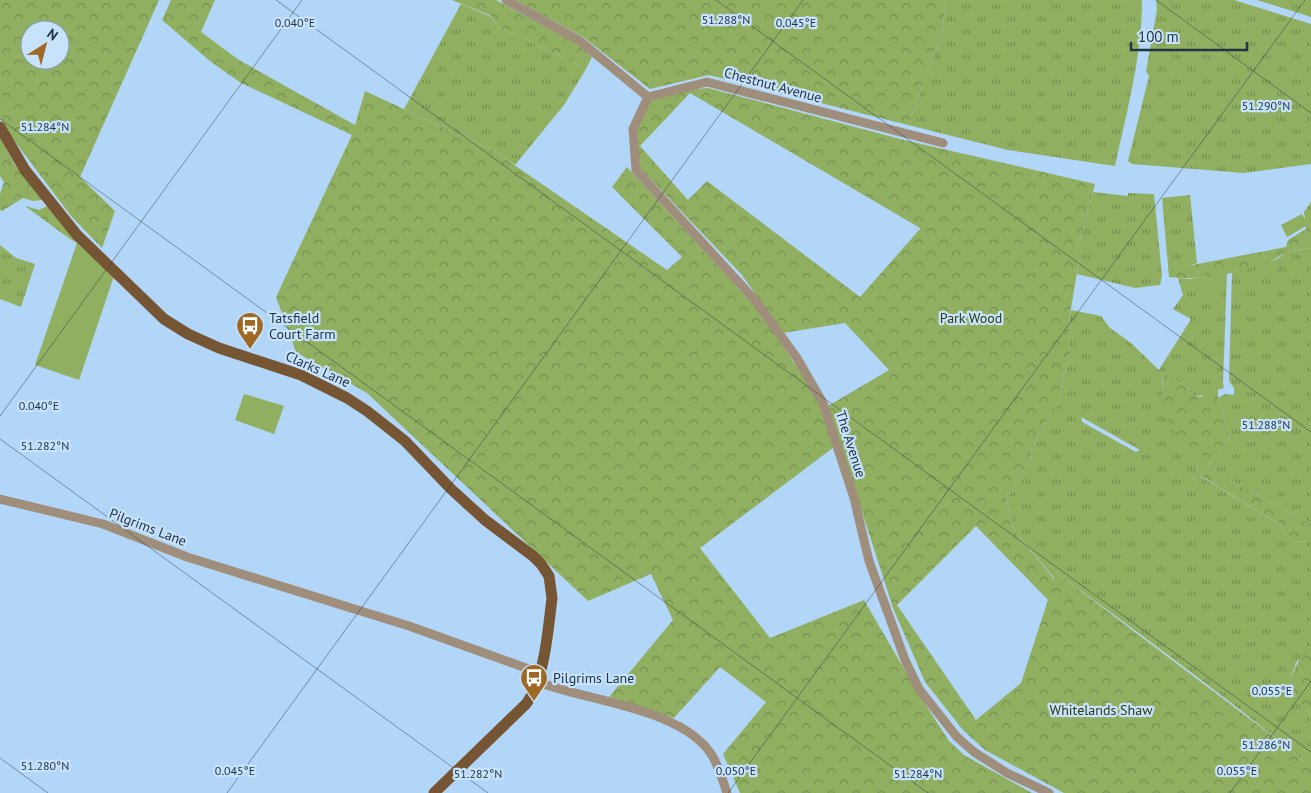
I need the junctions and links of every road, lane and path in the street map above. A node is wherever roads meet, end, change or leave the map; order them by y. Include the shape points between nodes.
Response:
1 (506, 0) edge
2 (648, 97) junction
3 (0, 127) edge
4 (943, 143) dead end
5 (0, 499) edge
6 (539, 677) junction
7 (434, 793) edge
8 (727, 793) edge
9 (1048, 793) edge

1 - 2 street via 580,41
2 - 4 street, Chestnut Avenue via 707,82
2 - 9 street, The Avenue via 633,129 636,170 754,299 797,358 823,403 854,498 869,561 919,688 957,737 974,752
3 - 6 main road, Clarks Lane via 25,170 77,235 164,319 219,348 301,375 347,398 405,441 484,520 541,564 549,576 552,592
5 - 6 street, Pilgrims Lane via 103,524 188,557 409,626
6 - 7 main road, Clarks Lane via 526,704
6 - 8 street, Pilgrims Lane via 551,686 613,701 674,723 702,744 713,757

